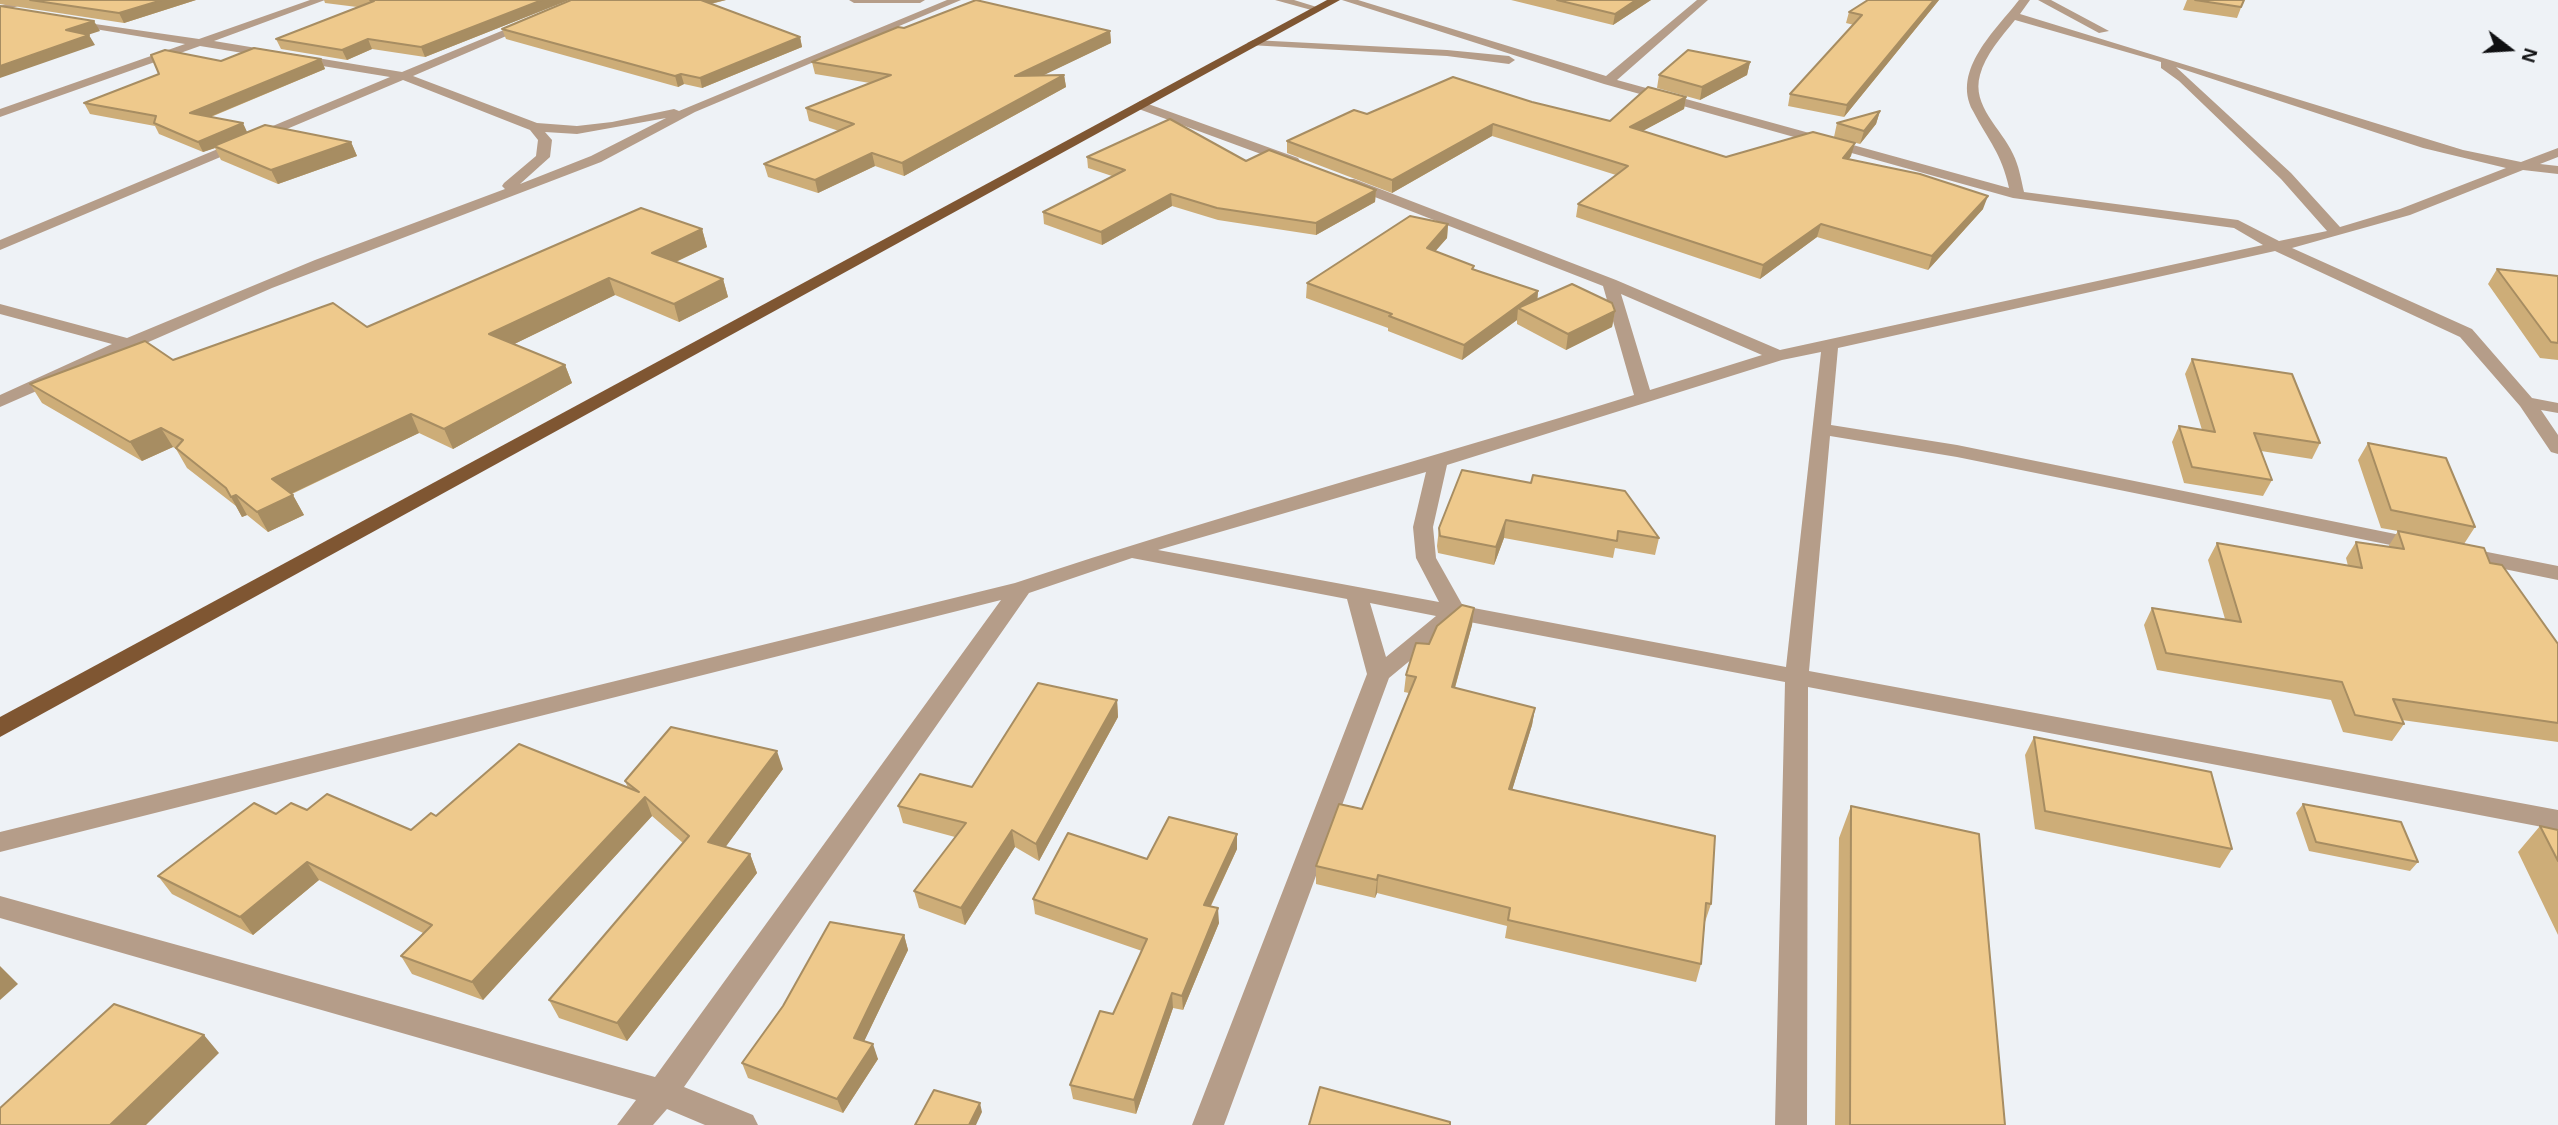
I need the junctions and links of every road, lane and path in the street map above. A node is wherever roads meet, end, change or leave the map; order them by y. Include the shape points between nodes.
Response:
1 (31, 0) edge
2 (320, 0) edge
3 (854, 0) edge
4 (920, 0) edge
5 (956, 0) edge
6 (1280, 0) edge
7 (1335, 0) edge
8 (1346, 0) edge
9 (1703, 0) edge
10 (2025, 0) edge
11 (2043, 0) edge
12 (0, 9) edge
13 (1315, 9) junction
14 (27, 14) edge
15 (2014, 16) junction
16 (54, 19) edge
17 (536, 20) edge
18 (1253, 43) junction
19 (202, 44) junction
20 (2146, 52) junction
21 (1560, 66) junction
22 (401, 75) junction
23 (1608, 81) junction
24 (1140, 105) junction
25 (691, 109) junction
26 (0, 113) edge
27 (535, 127) junction
28 (2558, 152) edge
29 (2519, 167) junction
30 (1314, 169) edge
31 (2558, 170) edge
32 (1339, 178) edge
33 (2018, 195) junction
34 (492, 198) junction
35 (2337, 233) junction
36 (0, 246) edge
37 (2278, 247) junction
38 (1611, 283) junction
39 (0, 309) edge
40 (126, 343) junction
41 (1830, 345) junction
42 (1778, 356) junction
43 (1643, 397) junction
44 (0, 402) edge
45 (2526, 402) junction
46 (2558, 408) edge
47 (1821, 429) junction
48 (2558, 448) edge
49 (1438, 462) junction
50 (1131, 551) junction
51 (2558, 573) edge
52 (1021, 588) junction
53 (1356, 591) junction
54 (1455, 612) junction
55 (1379, 674) junction
56 (1797, 676) junction
57 (0, 727) edge
58 (2558, 820) edge
59 (0, 842) edge
60 (0, 907) edge
61 (662, 1093) junction
62 (633, 1125) edge
63 (742, 1125) edge
64 (1208, 1125) edge
65 (1791, 1125) edge

1 - 12 street
2 - 19 street
3 - 4 street
5 - 25 street
6 - 13 street
7 - 13 main road
8 - 21 street
9 - 23 street
10 - 15 street
11 - 20 street
12 - 14 street
13 - 18 main road
15 - 20 street
15 - 33 street via 1972,81 1976,111 1994,129
16 - 19 street
17 - 22 street
18 - 21 street via 1447,53
18 - 24 main road
19 - 22 street
19 - 26 street
20 - 29 street via 2377,128
20 - 35 street via 2183,78 2286,176
21 - 23 street
22 - 27 street
22 - 36 street
23 - 33 street
24 - 30 street
24 - 57 main road
25 - 27 street via 612,126 577,130
25 - 34 street via 603,159
27 - 34 street via 545,140 543,158
28 - 29 street
29 - 31 street
29 - 35 street
32 - 38 street
33 - 37 street via 2238,224
34 - 40 street
35 - 37 street
37 - 41 street
37 - 45 street via 2466,333
38 - 42 street
38 - 43 street
39 - 40 street
40 - 44 street
41 - 42 street
41 - 47 street
42 - 43 street
43 - 49 street
45 - 46 street
45 - 48 street
47 - 51 street via 1957,451
47 - 56 street
49 - 50 street
49 - 54 street via 1423,527 1426,558
50 - 52 street
50 - 53 street
52 - 59 street
52 - 61 street
53 - 54 street
53 - 55 street
54 - 55 street
54 - 56 street
55 - 64 street
56 - 58 street
56 - 65 street
60 - 61 street
61 - 62 street
61 - 63 street

